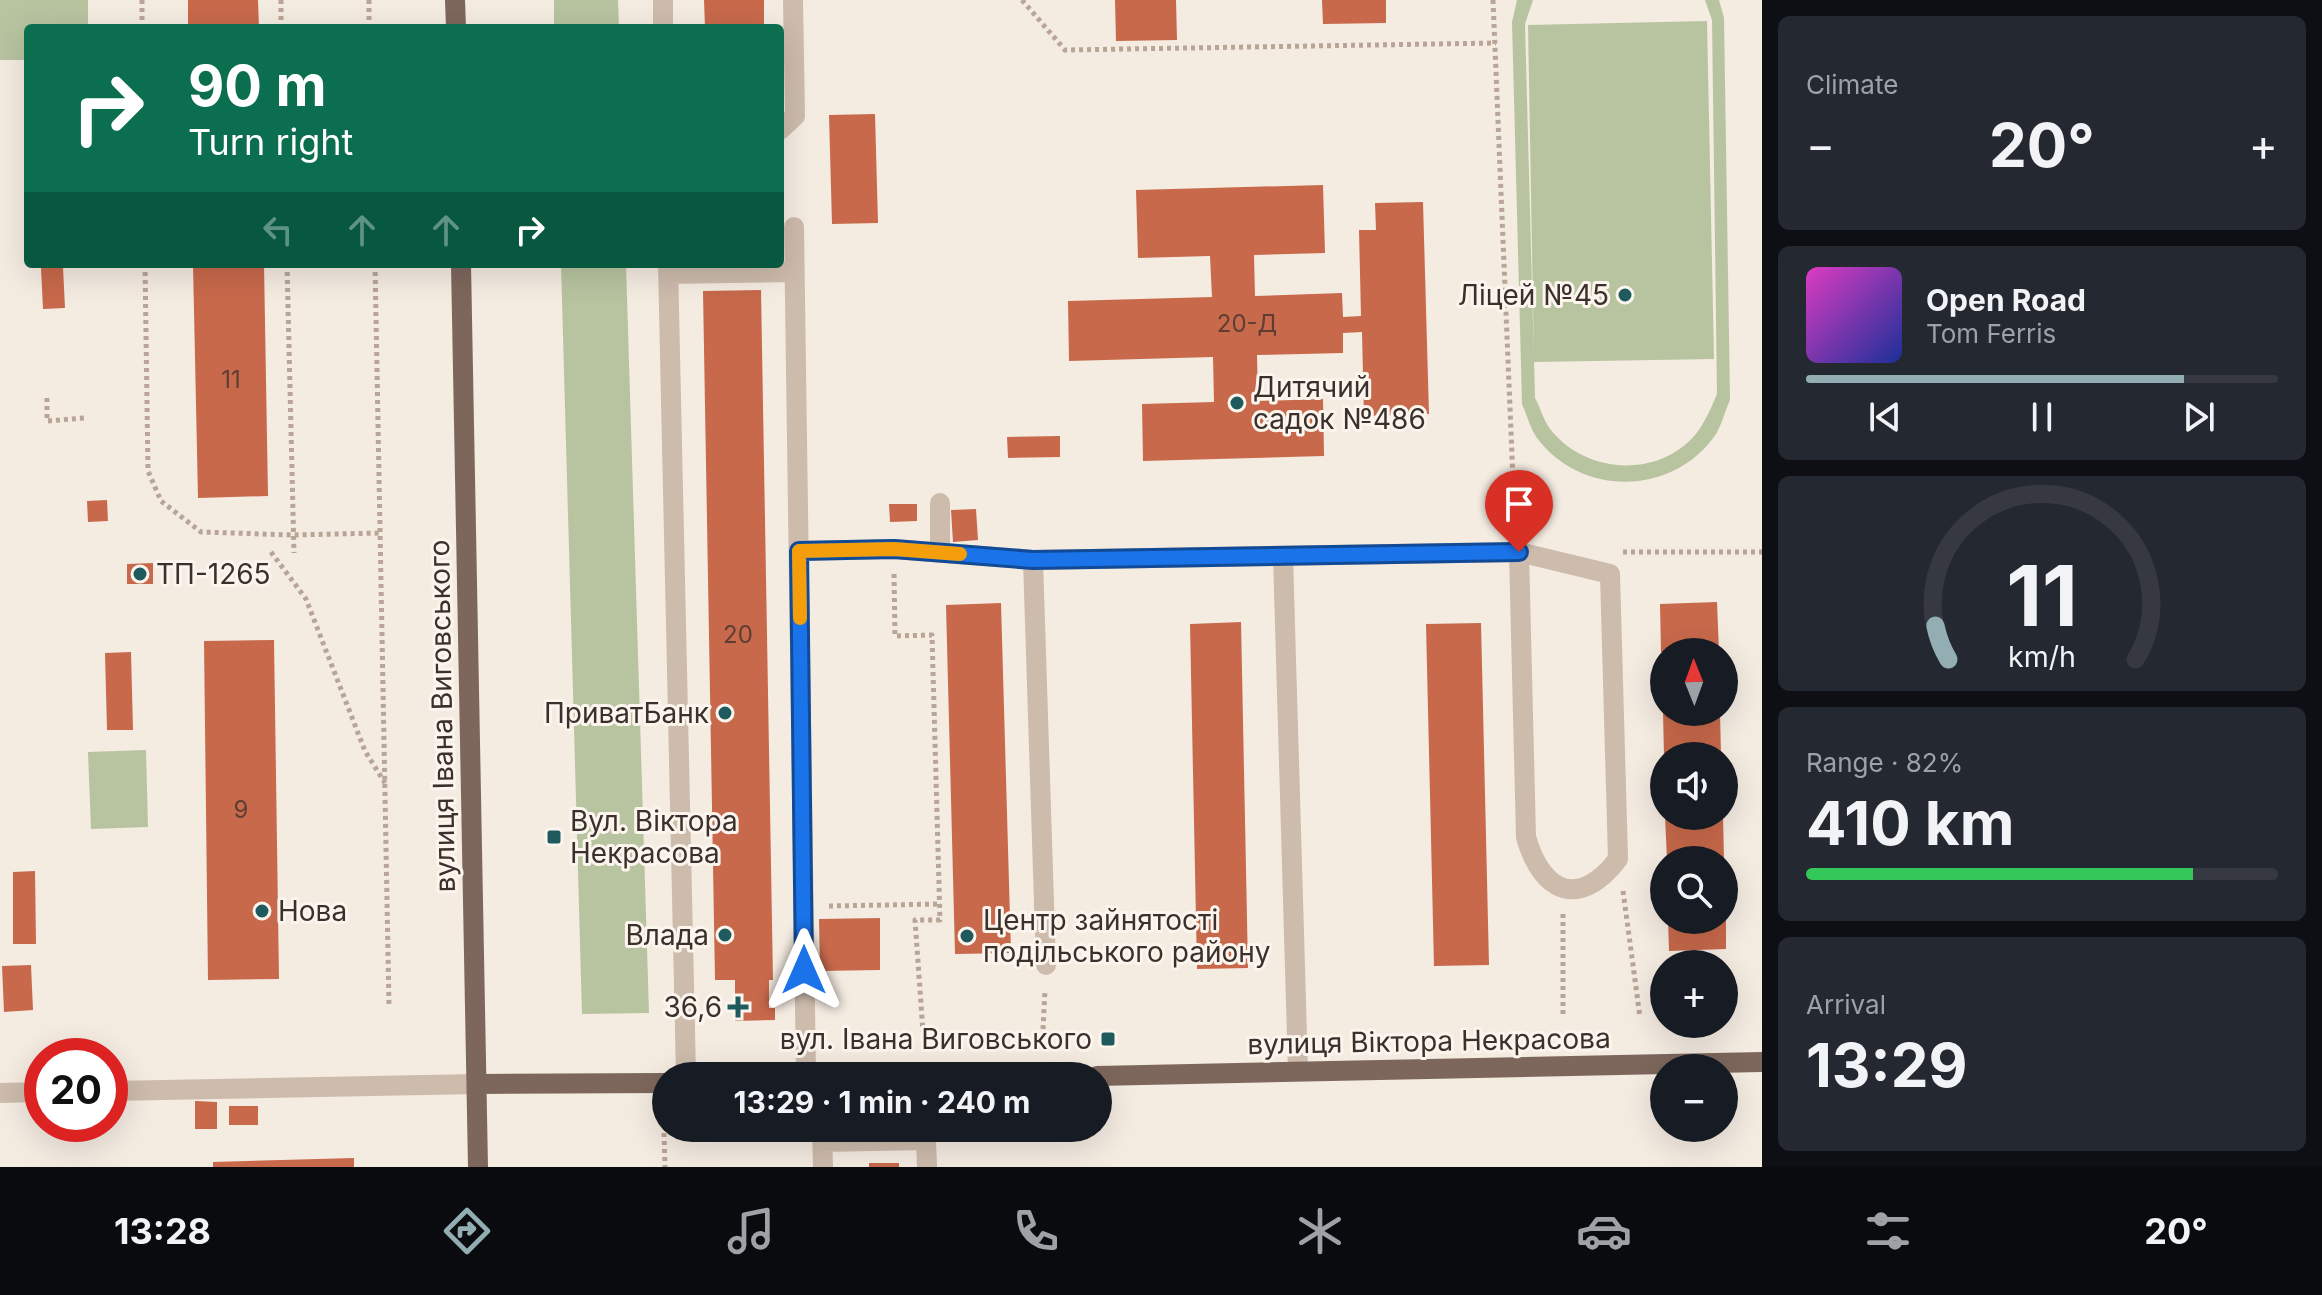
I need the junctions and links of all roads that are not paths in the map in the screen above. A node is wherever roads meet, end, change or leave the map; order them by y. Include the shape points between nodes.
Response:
1 (455, 0) edge
2 (663, 0) edge
3 (793, 0) edge
4 (456, 24) edge
5 (663, 24) edge
6 (784, 126) edge
7 (794, 227) dead end
8 (461, 268) edge
9 (668, 269) edge
10 (794, 272) junction
11 (940, 503) dead end
12 (799, 551) junction
13 (1519, 552) junction
14 (940, 553) junction
15 (1283, 556) junction
16 (1033, 560) junction
17 (1046, 965) road end
18 (686, 1062) edge
19 (806, 1062) edge
20 (1762, 1062) edge
21 (1298, 1071) junction
22 (1112, 1076) edge
23 (652, 1083) edge
24 (478, 1084) junction
25 (128, 1091) edge
26 (24, 1092) edge
27 (0, 1093) edge
28 (822, 1142) edge
29 (926, 1142) edge
30 (478, 1167) edge
31 (823, 1167) edge
32 (927, 1167) edge

1 - 4 main road
2 - 5 street
3 - 6 street via 795,116
7 - 10 street
8 - 24 main road, вулиця Івана Виговського
9 - 10 street
9 - 18 street
10 - 12 street
11 - 14 street
12 - 14 street
12 - 19 street
13 - 13 street via 1526,837 1543,876 1563,889 1601,882 1618,859 1610,574
13 - 15 street
14 - 16 street
15 - 16 street
15 - 21 street
16 - 17 street
20 - 21 main road, вулиця Віктора Некрасова
21 - 22 main road, вулиця Віктора Некрасова
23 - 24 main road
24 - 25 street
24 - 30 main road, вулиця Івана Виговського
26 - 27 street
28 - 31 street
29 - 32 street

